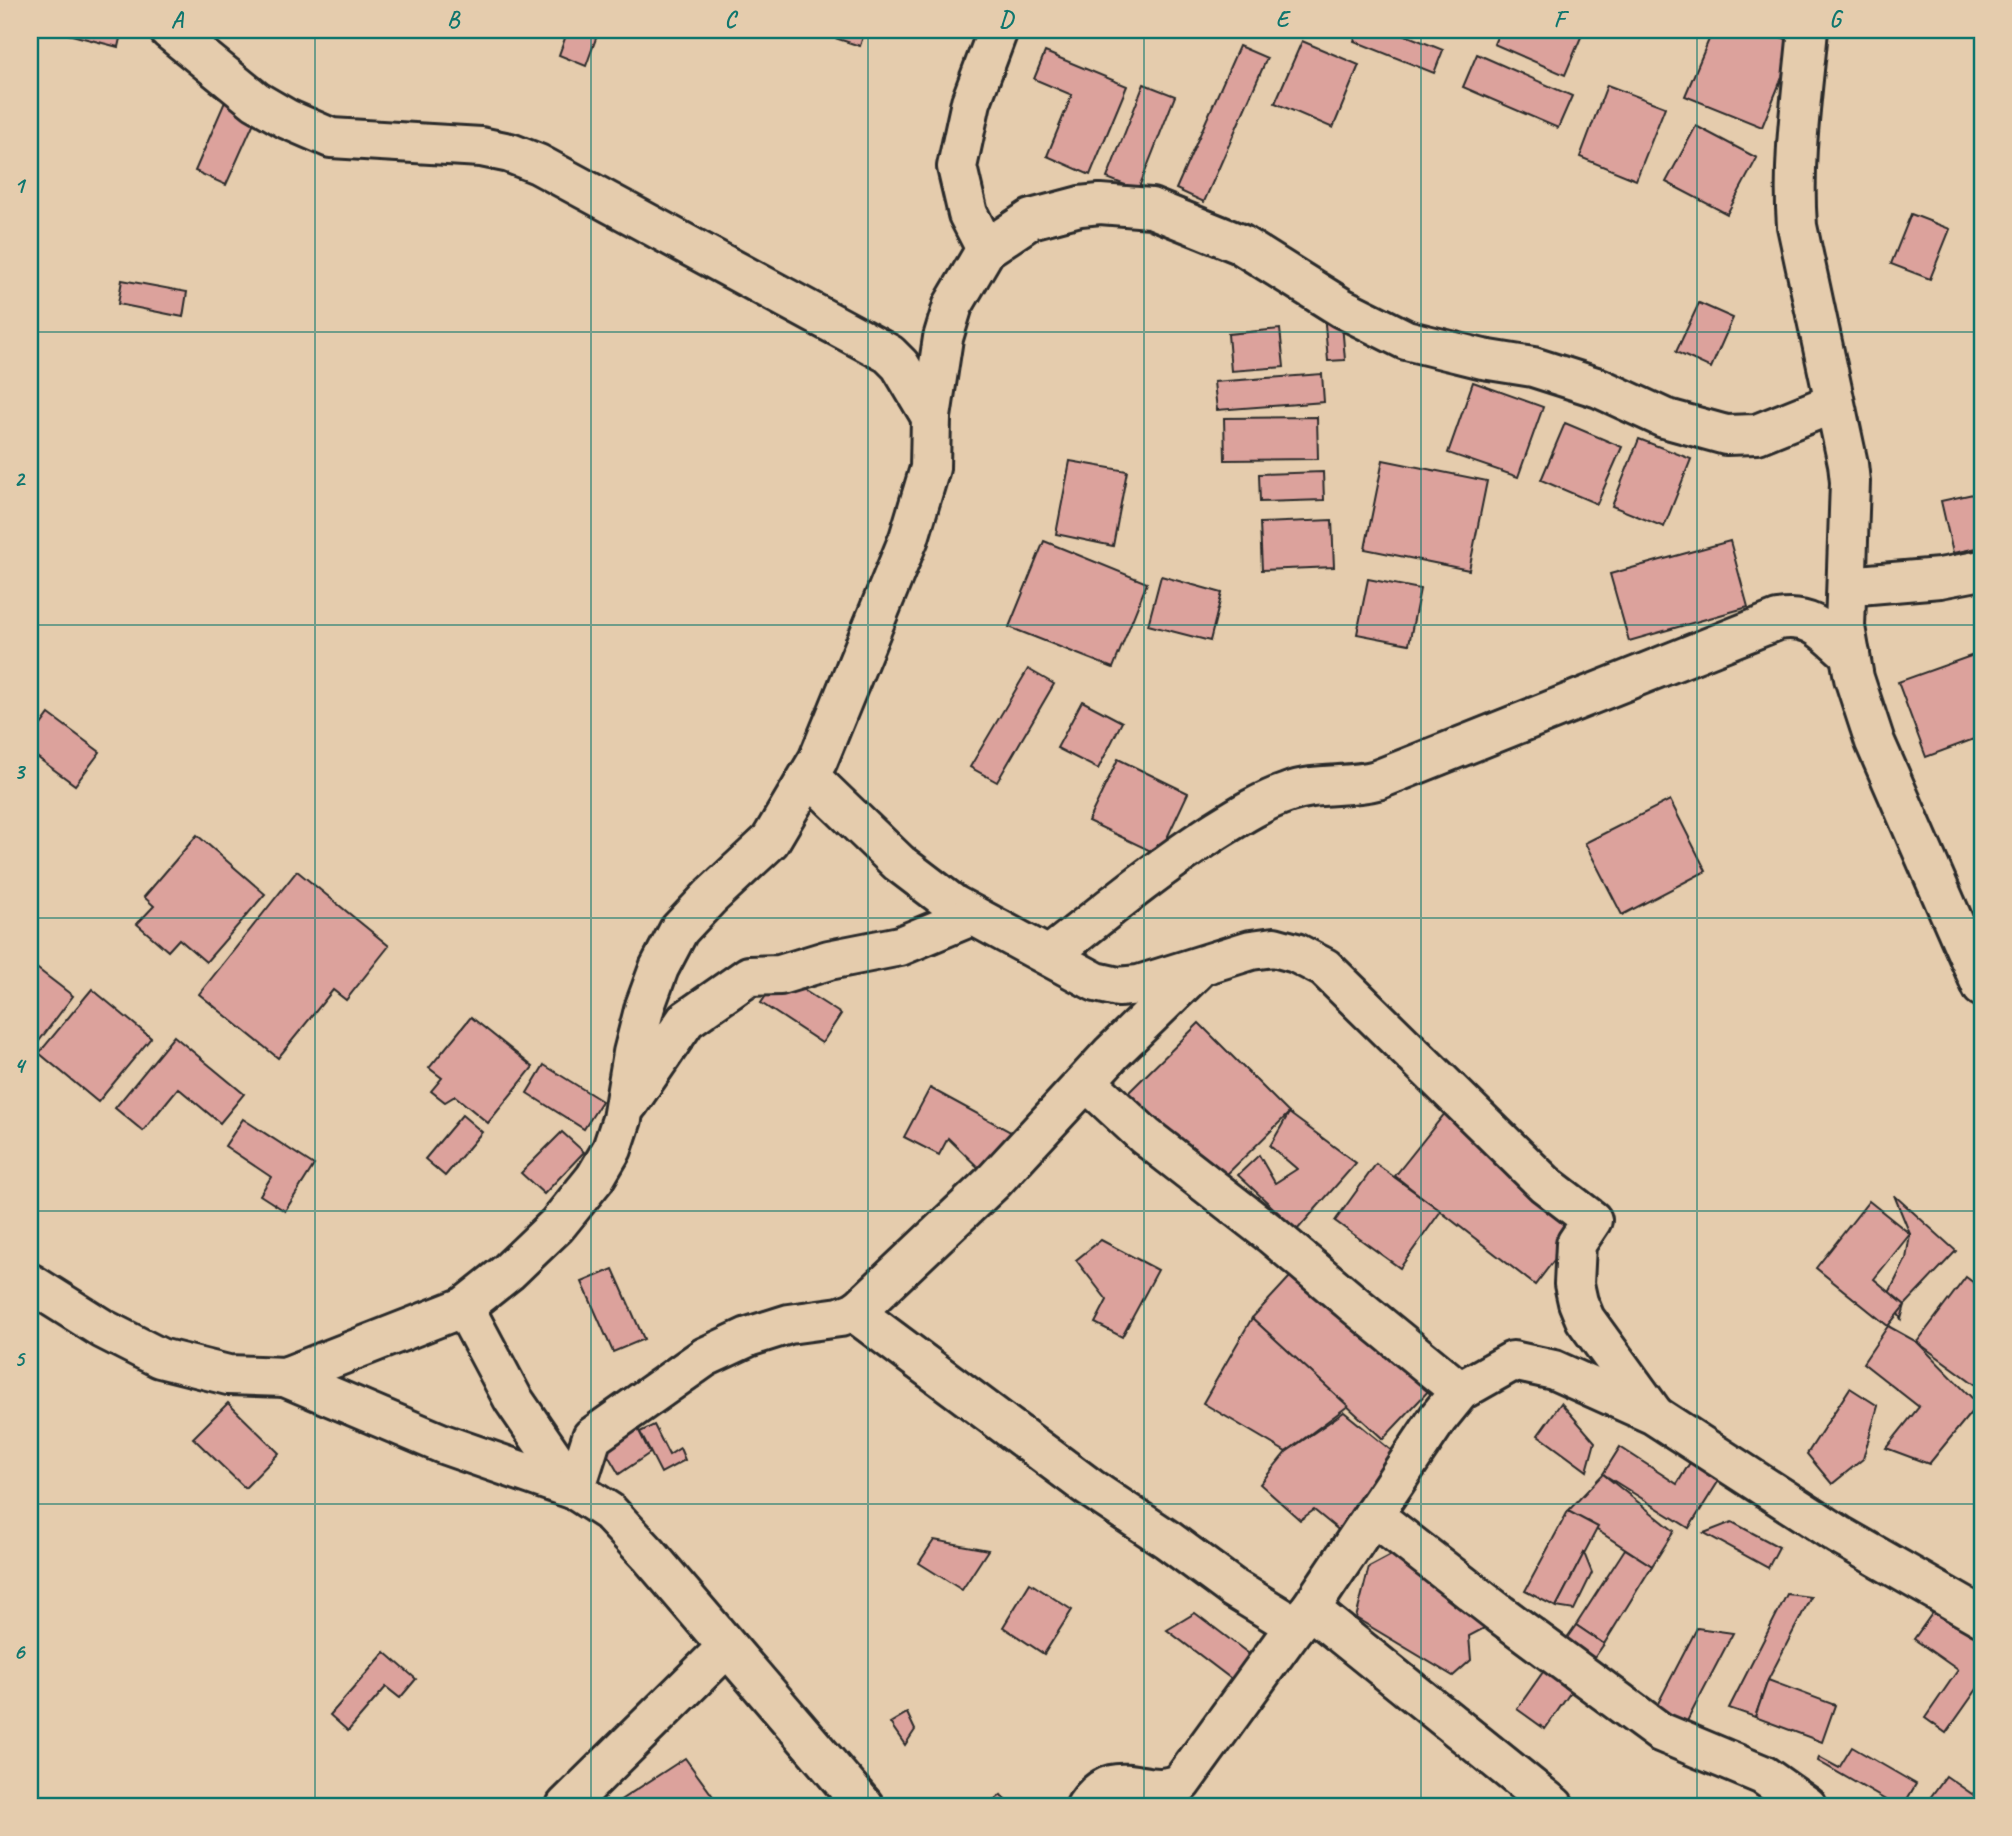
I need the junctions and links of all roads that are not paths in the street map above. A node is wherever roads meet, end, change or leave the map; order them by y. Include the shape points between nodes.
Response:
1 (169, 30) edge
2 (998, 30) edge
3 (1808, 30) edge
4 (986, 249) junction
5 (1834, 403) junction
6 (931, 417) junction
7 (1982, 570) edge
8 (1847, 586) junction
9 (1850, 654) junction
10 (810, 777) junction
11 (972, 916) junction
12 (1049, 956) junction
13 (1202, 965) junction
14 (1982, 987) edge
15 (1087, 1082) junction
16 (624, 1111) junction
17 (30, 1283) edge
18 (464, 1307) junction
19 (854, 1312) junction
20 (285, 1377) junction
21 (1460, 1391) junction
22 (1654, 1415) junction
23 (575, 1490) junction
24 (1373, 1515) junction
25 (1303, 1618) junction
26 (1982, 1618) edge
27 (727, 1647) junction
28 (566, 1806) edge
29 (864, 1806) edge
30 (1086, 1806) edge
31 (1554, 1806) edge
32 (1807, 1806) edge

1 - 6 street via 256,101 331,138 481,147 538,164 889,354
2 - 4 street via 971,102 957,167 968,214
3 - 5 street via 1795,167 1797,226
4 - 5 street via 1031,219 1080,206 1151,208 1240,244 1342,308 1406,340 1533,367 1599,388 1664,418 1726,435 1757,433
4 - 6 street via 953,305
5 - 8 street via 1850,482
6 - 10 street via 930,468 909,538
7 - 8 street
8 - 9 street via 1845,626
9 - 12 street via 1814,624 1797,617 1778,620 1377,780 1287,793 1261,803 1176,856
9 - 14 street via 1875,742
10 - 11 street via 899,863
10 - 16 street via 770,841 679,930 645,1006
11 - 12 street
11 - 16 street via 900,946 780,975 749,976 686,1020
12 - 13 street via 1096,982 1118,987
13 - 15 street
13 - 22 street via 1275,947 1325,968 1545,1184 1592,1220 1576,1244 1578,1301 1585,1319
15 - 19 street via 993,1182
15 - 21 street via 1145,1136 1272,1234
16 - 18 street via 612,1149 580,1198 508,1272
17 - 20 street via 160,1358 228,1375
18 - 20 street
18 - 23 street via 513,1399
19 - 23 street via 789,1324 705,1357 592,1437
19 - 25 street via 1233,1588
20 - 23 street via 443,1444
21 - 22 street via 1513,1361 1554,1370
21 - 24 street
22 - 26 street via 1839,1535
23 - 27 street via 609,1512
24 - 25 street
24 - 32 street via 1660,1732 1763,1775
25 - 30 street via 1181,1783 1162,1788 1118,1782 1098,1791
25 - 31 street
27 - 28 street
27 - 29 street

